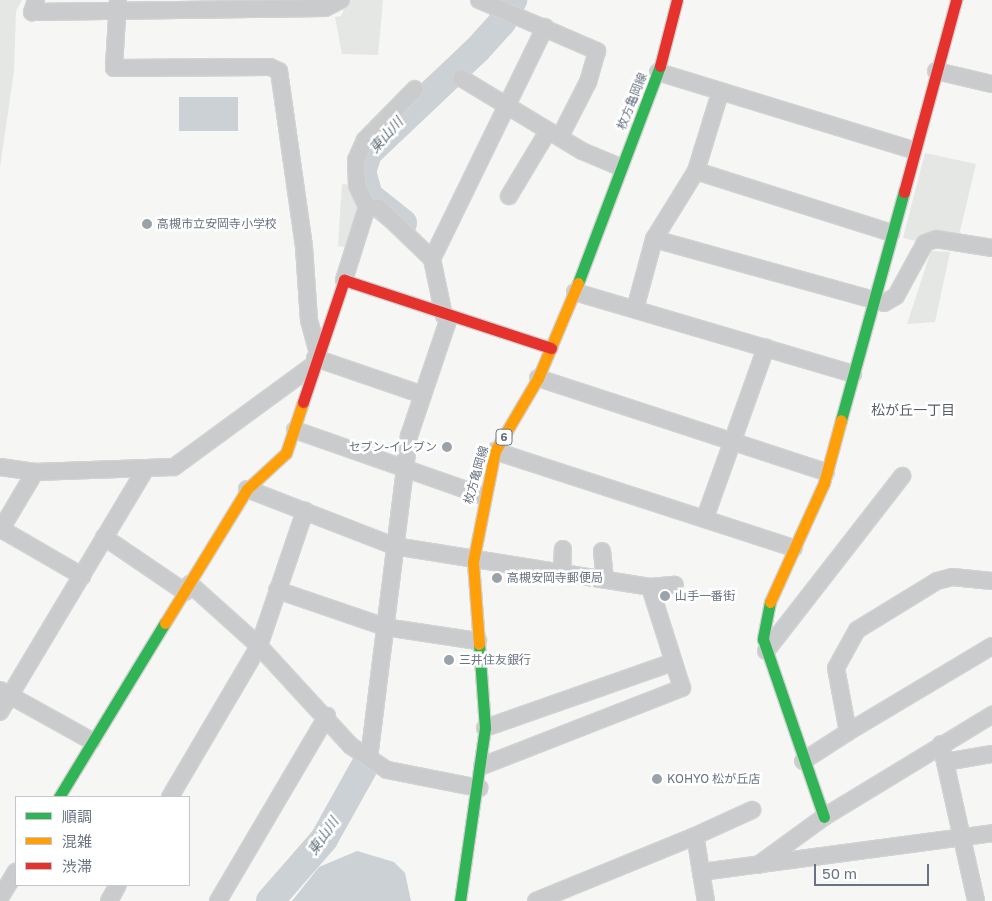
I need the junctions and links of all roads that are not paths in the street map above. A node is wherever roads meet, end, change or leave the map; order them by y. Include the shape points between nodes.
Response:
1 (36, 0) edge
2 (341, 0) edge
3 (479, 0) edge
4 (677, 0) edge
5 (956, 0) edge
6 (116, 5) edge
7 (202, 6) edge
8 (545, 27) junction
9 (936, 71) junction
10 (658, 72) junction
11 (461, 78) dead end
12 (992, 84) edge
13 (415, 89) dead end
14 (720, 93) junction
15 (509, 108) junction
16 (554, 134) junction
17 (913, 150) junction
18 (620, 167) junction
19 (696, 171) junction
20 (509, 196) dead end
21 (373, 207) junction
22 (891, 233) junction
23 (654, 239) junction
24 (992, 248) edge
25 (433, 256) junction
26 (344, 280) junction
27 (575, 292) junction
28 (875, 302) junction
29 (635, 309) junction
30 (447, 317) junction
31 (551, 348) junction
32 (766, 348) junction
33 (315, 358) junction
34 (853, 374) junction
35 (538, 378) junction
36 (423, 395) junction
37 (295, 430) junction
38 (733, 440) junction
39 (495, 451) junction
40 (0, 467) edge
41 (145, 470) junction
42 (405, 470) junction
43 (35, 472) junction
44 (826, 472) junction
45 (902, 476) dead end
46 (247, 488) junction
47 (483, 496) junction
48 (306, 511) junction
49 (705, 518) junction
50 (1, 530) edge
51 (104, 537) junction
52 (394, 546) junction
53 (794, 548) junction
54 (563, 549) dead end
55 (602, 551) dead end
56 (473, 562) junction
57 (562, 574) junction
58 (82, 576) junction
59 (605, 580) junction
60 (992, 581) edge
61 (675, 585) dead end
62 (650, 587) junction
63 (187, 588) junction
64 (277, 590) junction
65 (385, 627) junction
66 (478, 641) junction
67 (259, 646) junction
68 (992, 646) edge
69 (766, 652) junction
70 (671, 664) junction
71 (5, 693) edge
72 (0, 712) edge
73 (992, 715) edge
74 (327, 716) junction
75 (485, 728) junction
76 (848, 732) junction
77 (92, 741) junction
78 (941, 744) junction
79 (992, 754) edge
80 (369, 758) junction
81 (803, 761) junction
82 (945, 762) junction
83 (482, 766) junction
84 (479, 788) junction
85 (60, 796) edge
86 (171, 796) edge
87 (752, 810) dead end
88 (824, 817) junction
89 (992, 833) edge
90 (695, 836) junction
91 (961, 838) junction
92 (756, 866) junction
93 (701, 872) junction
94 (15, 873) edge
95 (117, 886) edge
96 (0, 898) edge
97 (109, 901) edge
98 (218, 901) edge
99 (460, 901) edge
100 (536, 901) edge
101 (706, 901) edge
102 (976, 901) edge

1 - 6 street via 32,12
2 - 7 street via 325,8
3 - 8 street
4 - 10 street, 枚方亀岡線 / 6
5 - 9 street
6 - 7 street
6 - 33 street via 114,68 270,67 279,71 304,247
8 - 15 street
8 - 16 street via 594,48 597,56
9 - 12 street
9 - 17 street
10 - 14 street
10 - 18 street, 枚方亀岡線 / 6
11 - 15 street
13 - 21 street via 365,140 356,160 357,186
14 - 17 street
14 - 19 street
15 - 16 street
15 - 25 street
16 - 18 street
16 - 20 street
17 - 22 street
18 - 27 street, 枚方亀岡線 / 6
19 - 22 street
19 - 23 street
21 - 25 street
21 - 26 street
22 - 28 street
23 - 28 street
23 - 29 street
24 - 28 street via 936,239 925,243 896,296
25 - 30 street
26 - 30 street
26 - 33 street
27 - 29 street
27 - 31 street, 枚方亀岡線 / 6
28 - 34 street
29 - 32 street
30 - 31 street
30 - 36 street
31 - 35 street, 枚方亀岡線 / 6
32 - 34 street
32 - 38 street
33 - 36 street
33 - 37 street
33 - 41 street via 174,467
34 - 44 street
35 - 38 street
35 - 39 street, 枚方亀岡線 / 6
36 - 42 street via 409,436
37 - 42 street
37 - 46 street via 286,453
38 - 44 street
38 - 49 street
39 - 47 street, 枚方亀岡線 / 6
39 - 49 street
40 - 43 street
41 - 43 street
41 - 51 street
42 - 47 street
42 - 52 street
43 - 50 street
44 - 53 street
45 - 69 street
46 - 48 street
46 - 63 street
47 - 56 street, 枚方亀岡線 / 6
48 - 52 street
48 - 64 street
49 - 53 street
50 - 58 street
51 - 58 street
51 - 63 street
52 - 56 street
52 - 65 street
53 - 69 street via 772,594 763,639
54 - 57 street
55 - 59 street
56 - 57 street
56 - 66 street, 枚方亀岡線 / 6
57 - 59 street
58 - 71 street
59 - 62 street
60 - 76 street via 952,577 938,582 856,630 836,668
61 - 62 street
62 - 70 street via 664,624
63 - 67 street
63 - 77 street
64 - 65 street
64 - 67 street
65 - 66 street
65 - 80 street
66 - 75 street, 枚方亀岡線 / 6
67 - 74 street
67 - 86 street
68 - 76 street
69 - 81 street
70 - 75 street
70 - 83 street via 682,688
71 - 72 street
71 - 77 street
73 - 78 street
74 - 80 street via 352,746
74 - 98 street
75 - 83 street, 枚方亀岡線 / 6
76 - 81 street
77 - 85 street
78 - 82 street
78 - 88 street
79 - 82 street
80 - 84 street via 387,770
81 - 88 street
82 - 91 street
83 - 84 street, 枚方亀岡線 / 6
84 - 99 street, 枚方亀岡線 / 6
87 - 90 street
88 - 92 street
89 - 91 street
90 - 93 street
90 - 100 street
91 - 92 street
91 - 102 street
92 - 93 street
93 - 101 street
94 - 96 street
95 - 97 street

